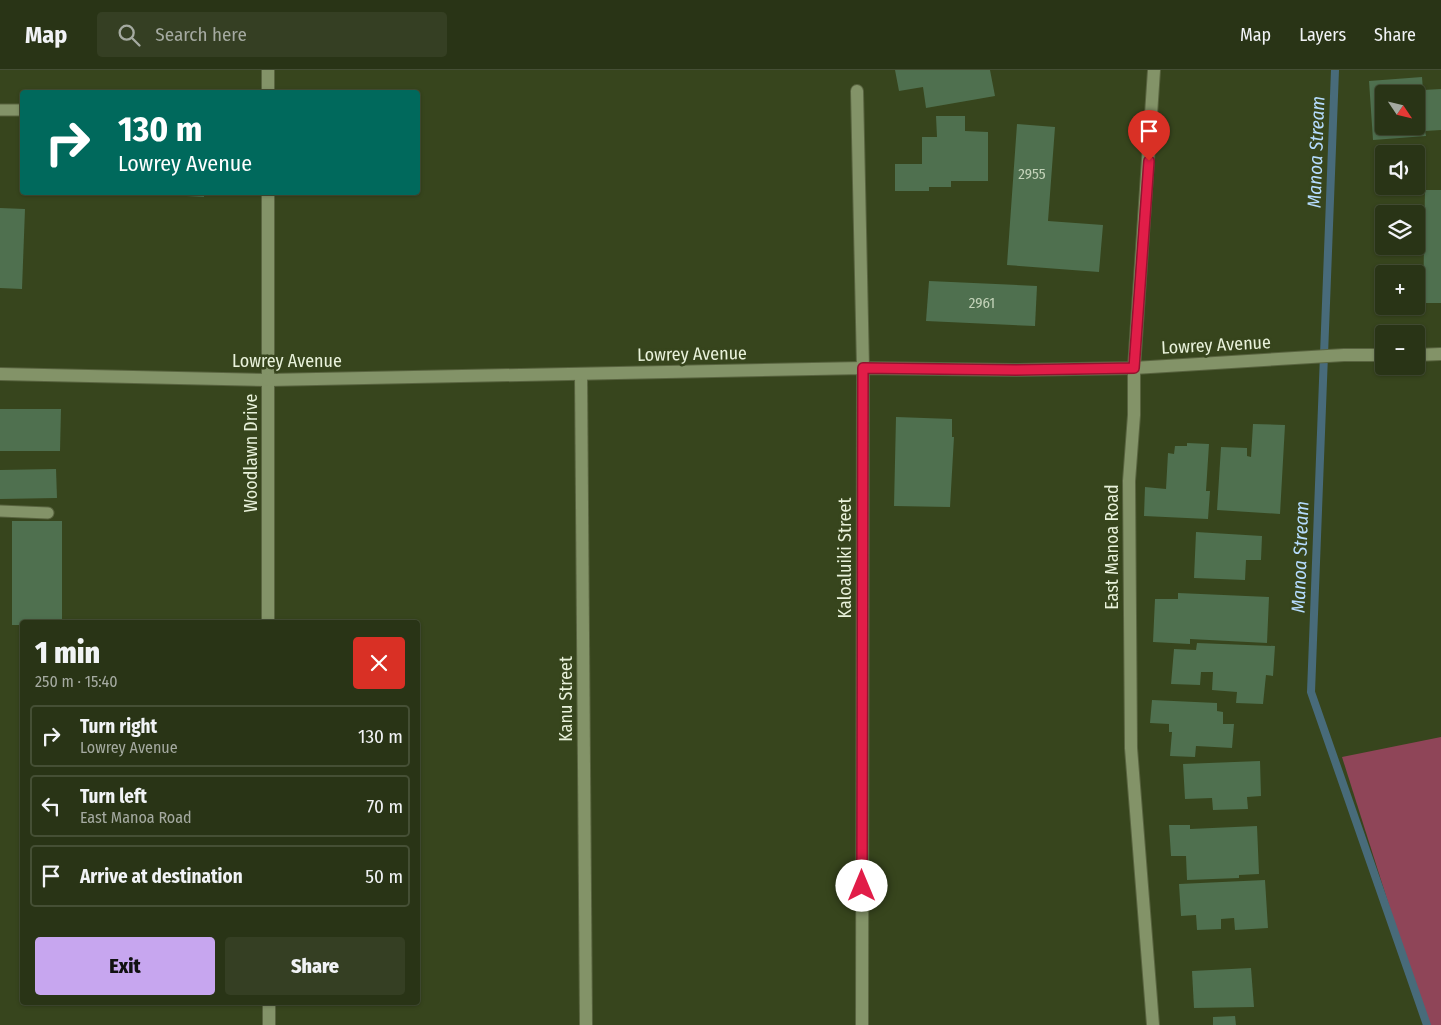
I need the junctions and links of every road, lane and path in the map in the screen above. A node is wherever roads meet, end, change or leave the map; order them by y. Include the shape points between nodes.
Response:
1 (268, 70) edge
2 (1154, 70) edge
3 (268, 90) edge
4 (857, 91) dead end
5 (0, 110) edge
6 (20, 110) edge
7 (268, 195) edge
8 (1425, 354) edge
9 (1441, 354) edge
10 (1375, 355) edge
11 (863, 368) junction
12 (1134, 368) junction
13 (0, 374) edge
14 (581, 374) junction
15 (268, 380) junction
16 (0, 512) edge
17 (48, 513) dead end
18 (268, 620) edge
19 (269, 1005) edge
20 (269, 1025) edge
21 (586, 1025) edge
22 (862, 1025) edge
23 (1153, 1025) edge

1 - 3 street
2 - 12 street, East Manoa Road
4 - 11 street, Kaloaluiki Street
5 - 6 lane
7 - 15 street, Woodlawn Drive
8 - 9 street
10 - 12 street, Lowrey Avenue
11 - 12 street, Lowrey Avenue
11 - 14 street, Lowrey Avenue
11 - 22 street, Kaloaluiki Street
12 - 23 street, East Manoa Road via 1129,490 1131,748
13 - 15 street, Lowrey Avenue
14 - 15 street, Lowrey Avenue
14 - 21 street, Kanu Street
15 - 18 street, Woodlawn Drive
16 - 17 lane
19 - 20 street

